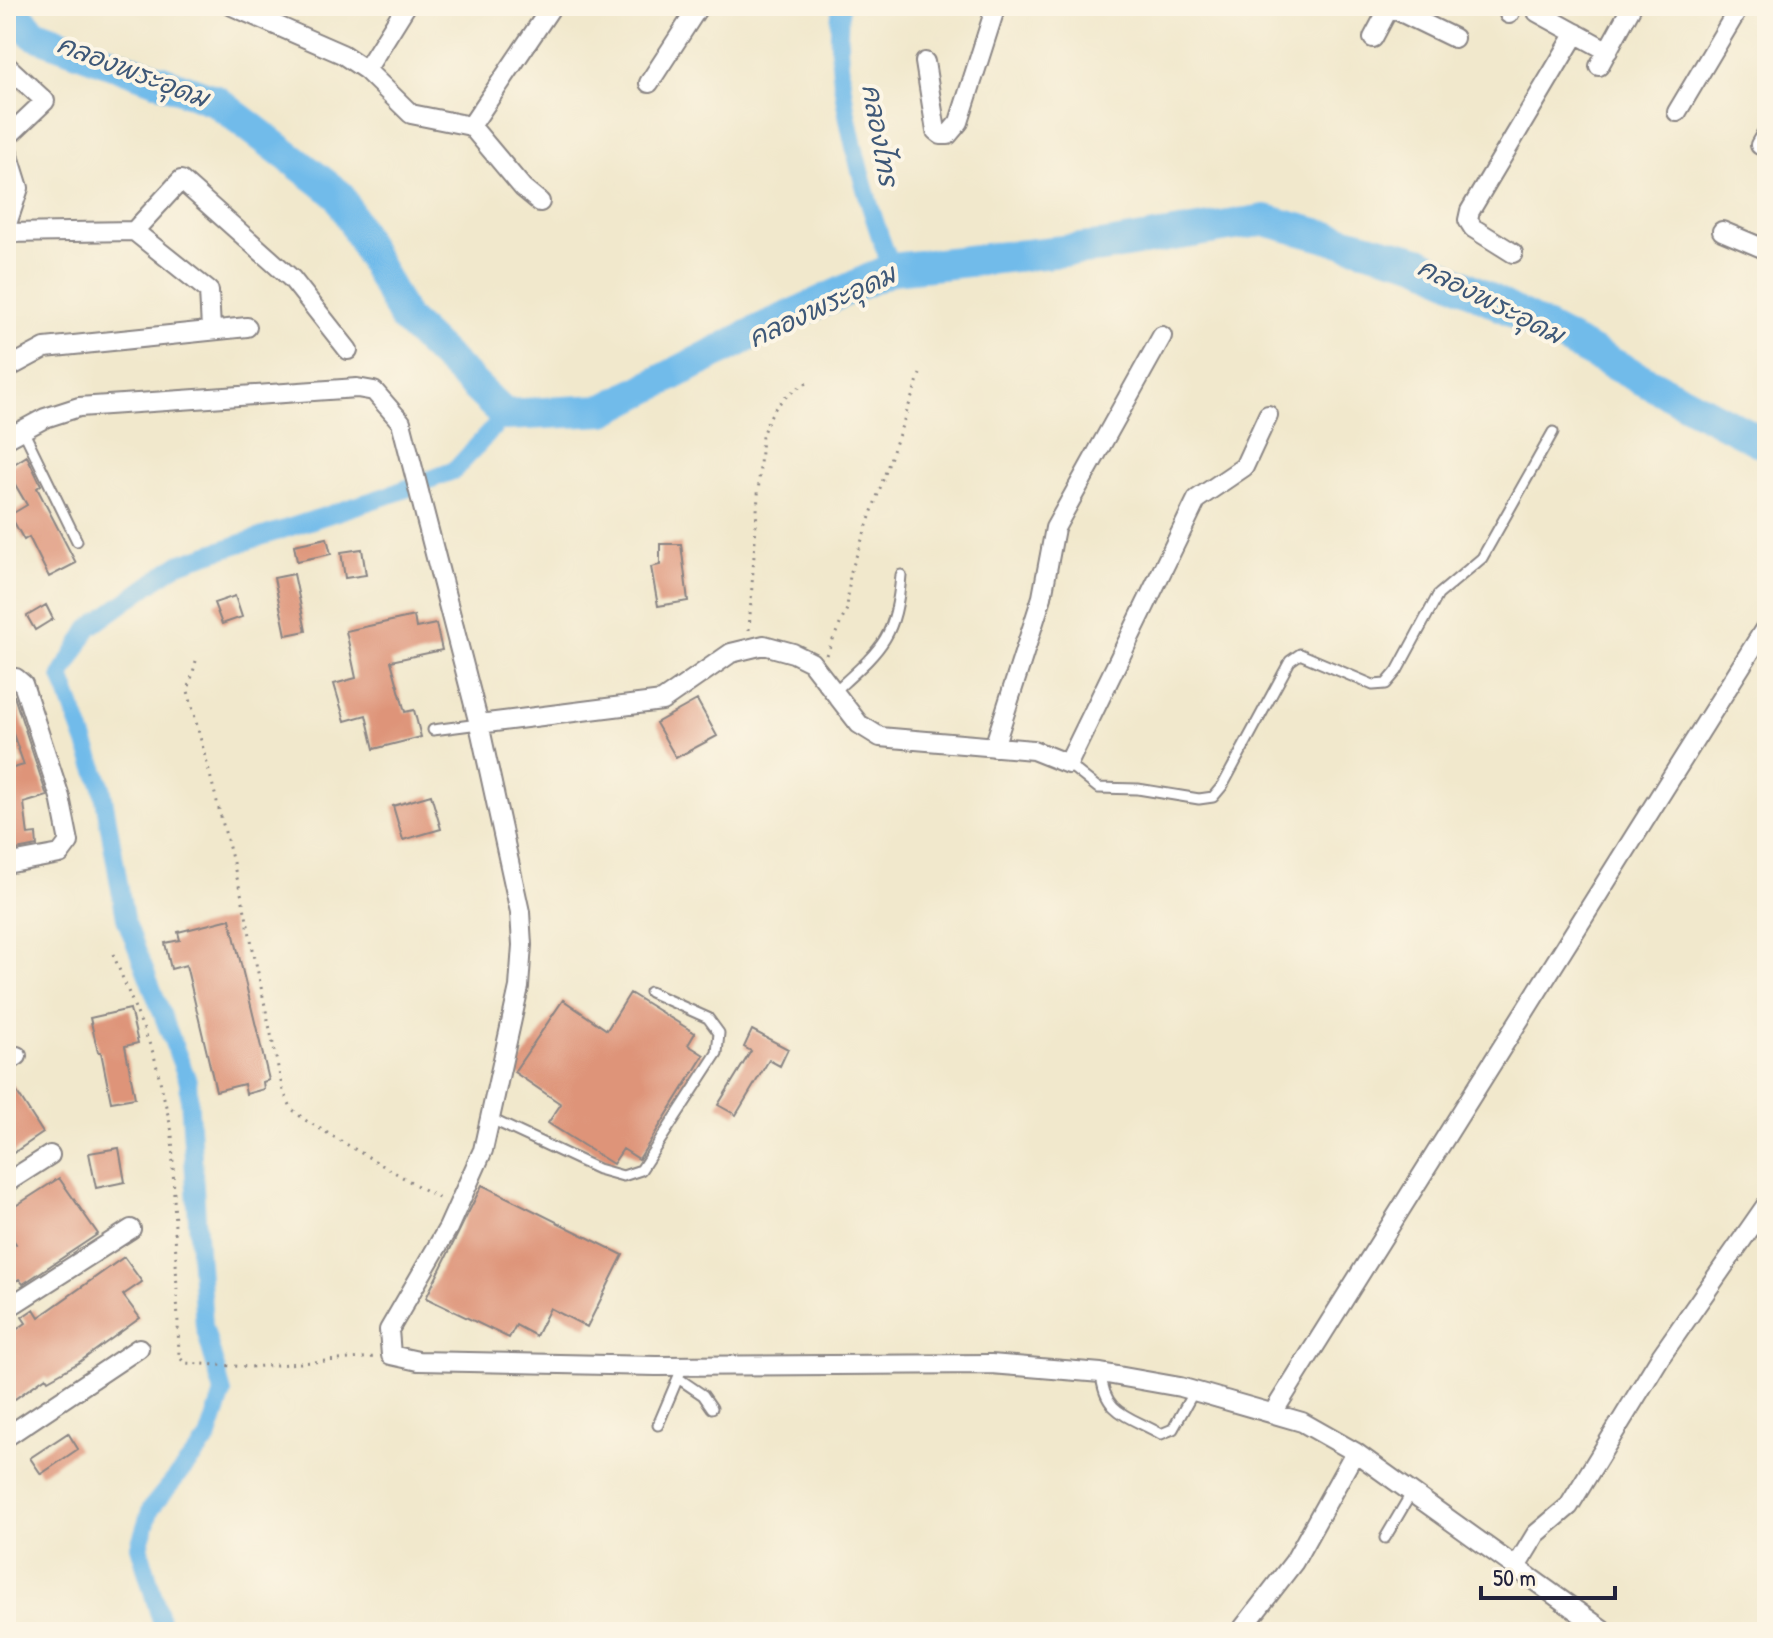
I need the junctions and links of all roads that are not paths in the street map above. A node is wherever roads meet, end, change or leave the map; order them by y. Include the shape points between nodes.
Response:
1 (406, 6) edge
2 (552, 6) edge
3 (699, 6) edge
4 (996, 6) edge
5 (1390, 6) edge
6 (1632, 6) edge
7 (1740, 6) edge
8 (243, 7) edge
9 (1537, 12) dead end
10 (1576, 33) junction
11 (1373, 38) dead end
12 (1454, 38) dead end
13 (925, 62) dead end
14 (6, 65) edge
15 (366, 70) junction
16 (649, 83) dead end
17 (1677, 112) dead end
18 (471, 126) junction
19 (6, 138) edge
20 (6, 146) edge
21 (540, 202) dead end
22 (6, 230) edge
23 (134, 231) junction
24 (1722, 231) dead end
25 (1767, 250) edge
26 (1513, 253) dead end
27 (247, 327) dead end
28 (211, 329) junction
29 (1162, 336) dead end
30 (348, 350) dead end
31 (6, 369) edge
32 (1268, 415) dead end
33 (23, 430) junction
34 (1553, 432) dead end
35 (6, 439) edge
36 (77, 541) dead end
37 (901, 575) dead end
38 (1767, 625) edge
39 (6, 679) edge
40 (835, 691) junction
41 (479, 724) junction
42 (433, 730) dead end
43 (994, 747) junction
44 (1068, 764) junction
45 (6, 864) edge
46 (650, 992) dead end
47 (491, 1119) junction
48 (50, 1155) dead end
49 (6, 1183) edge
50 (1767, 1204) edge
51 (131, 1229) dead end
52 (6, 1309) edge
53 (139, 1348) dead end
54 (680, 1372) junction
55 (1101, 1373) junction
56 (1194, 1391) junction
57 (712, 1408) dead end
58 (1274, 1411) junction
59 (658, 1425) dead end
60 (6, 1437) edge
61 (1355, 1452) junction
62 (1412, 1492) junction
63 (1385, 1538) dead end
64 (1516, 1567) junction
65 (1240, 1632) edge
66 (1606, 1632) edge

1 - 15 street
2 - 18 street
3 - 16 street
4 - 13 street via 959,122 948,135 936,131
5 - 11 street
5 - 12 street
6 - 10 street via 1603,58
7 - 17 street
8 - 15 street
9 - 10 street
10 - 26 street via 1470,211 1473,228
14 - 19 street via 45,101
15 - 18 street via 411,114
18 - 21 street
20 - 22 street via 19,188
22 - 23 street
23 - 28 street via 209,291
23 - 30 street via 181,180 292,279
24 - 25 street
27 - 28 street
28 - 31 street via 45,348
29 - 43 street via 1055,528 1042,597
32 - 44 street via 1244,467 1197,499
33 - 35 street
33 - 36 lane
33 - 41 street via 79,407 374,391 401,422
34 - 44 lane via 1482,558 1438,595 1386,684 1373,685 1300,654 1290,661 1213,797 1098,788
37 - 40 lane via 898,615 890,632
38 - 58 street
39 - 45 street via 23,684 69,842 60,854
40 - 41 street via 820,669 793,653 748,646 662,701
40 - 43 street via 859,724 880,737
41 - 42 lane
41 - 47 street via 520,912 522,945 519,987
43 - 44 street via 1033,750
46 - 47 lane via 708,1018 719,1033 717,1053 641,1170 623,1176 598,1169
47 - 54 street via 457,1209 389,1330 391,1355 418,1361
48 - 49 street
50 - 64 street via 1661,1356 1569,1506 1536,1534
51 - 52 street
53 - 60 street
54 - 55 street via 936,1362
54 - 57 lane
54 - 59 lane
55 - 56 street
55 - 56 lane via 1102,1394 1109,1405 1161,1434 1173,1429
56 - 58 street
58 - 61 street
61 - 62 street
61 - 65 street via 1294,1562
62 - 63 lane
62 - 64 street
64 - 66 street

